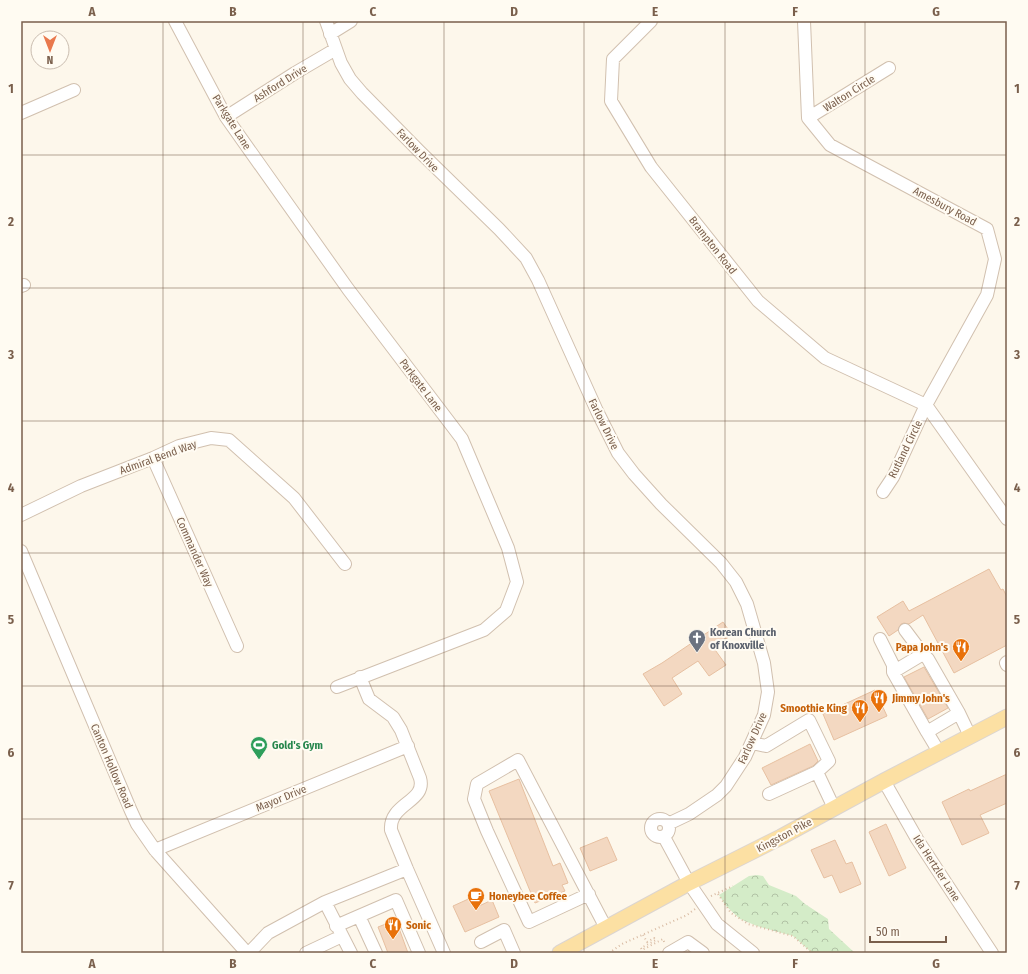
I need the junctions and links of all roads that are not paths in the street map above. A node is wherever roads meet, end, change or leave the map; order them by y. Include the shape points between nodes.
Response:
1 (175, 21) edge
2 (326, 21) edge
3 (351, 21) edge
4 (651, 21) edge
5 (804, 21) edge
6 (330, 34) junction
7 (336, 49) junction
8 (889, 68) dead end
9 (74, 90) dead end
10 (21, 113) edge
11 (226, 117) junction
12 (808, 118) junction
13 (926, 406) junction
14 (152, 458) junction
15 (884, 492) dead end
16 (21, 514) edge
17 (1007, 519) edge
18 (21, 551) edge
19 (344, 564) dead end
20 (905, 630) dead end
21 (880, 639) dead end
22 (237, 646) dead end
23 (922, 654) junction
24 (893, 672) junction
25 (360, 677) junction
26 (337, 687) dead end
27 (959, 713) junction
28 (1007, 717) edge
29 (927, 732) junction
30 (970, 736) junction
31 (752, 743) junction
32 (408, 746) junction
33 (939, 752) junction
34 (817, 772) junction
35 (884, 781) junction
36 (769, 794) dead end
37 (834, 808) junction
38 (668, 824) junction
39 (664, 837) junction
40 (155, 850) junction
41 (407, 870) junction
42 (689, 883) junction
43 (416, 890) junction
44 (589, 894) junction
45 (396, 900) junction
46 (325, 902) junction
47 (359, 916) junction
48 (606, 928) junction
49 (339, 931) junction
50 (481, 942) dead end
51 (248, 953) edge
52 (306, 953) edge
53 (351, 953) edge
54 (376, 953) edge
55 (419, 953) edge
56 (444, 953) edge
57 (514, 953) edge
58 (560, 953) edge
59 (670, 953) edge
60 (703, 953) edge
61 (753, 953) edge
62 (992, 953) edge

1 - 11 street, Parkgate Lane
2 - 6 street, Farlow Drive
3 - 6 street
4 - 13 street, Brampton Road via 613,60 611,101 651,167 758,301 825,358
5 - 12 street
6 - 7 street, Farlow Drive
7 - 11 street, Ashford Drive
7 - 31 street, Farlow Drive via 350,79 362,93 526,258 618,453 634,474 721,563 736,582 755,629 768,692 764,715
8 - 12 street, Walton Circle
9 - 10 street
11 - 25 street, Parkgate Lane via 348,288 462,439 508,548 517,582 506,611 484,630
12 - 13 street, Amesbury Road via 830,145 987,229 995,259 987,295
13 - 15 street, Rutland Circle
13 - 17 street
14 - 16 street, Admiral Bend Way via 81,486
14 - 19 street, Admiral Bend Way via 179,446 211,438 229,440 294,498
14 - 22 street, Commander Way
18 - 40 street, Canton Hollow Road via 131,811
20 - 23 street
21 - 24 street via 893,665
23 - 24 street
23 - 27 street via 928,659
24 - 29 street
25 - 26 street, Parkgate Lane
25 - 32 street via 369,699 393,717
27 - 29 street
27 - 30 street
28 - 30 main road, Kingston Pike
29 - 33 street
30 - 33 main road, Kingston Pike
31 - 34 street via 766,746 809,720 829,761
31 - 38 street, Farlow Drive via 737,770 717,795 689,814
32 - 40 street, Mayor Drive
32 - 41 street via 422,784 420,792 395,813 390,824
33 - 35 main road, Kingston Pike
34 - 36 street
34 - 37 street
35 - 37 main road, Kingston Pike
35 - 62 street, Ida Hertzler Lane via 917,839
37 - 42 main road, Kingston Pike
38 - 39 street via 669,832
38 - 39 street, Farlow Drive via 659,819 651,827 654,835
39 - 42 street, Farlow Drive
40 - 51 street, Canton Hollow Road
41 - 43 street
41 - 46 street
42 - 48 main road, Kingston Pike
42 - 61 street, Farlow Drive via 717,924
43 - 45 street
43 - 56 street
44 - 44 street via 518,760 477,784 474,799 529,922
44 - 48 street
45 - 47 street
45 - 55 street
46 - 49 street
46 - 51 street via 268,933
47 - 49 street
47 - 54 street
48 - 58 main road, Kingston Pike
49 - 52 street
49 - 53 street
50 - 57 street via 504,930
59 - 60 street via 688,942

